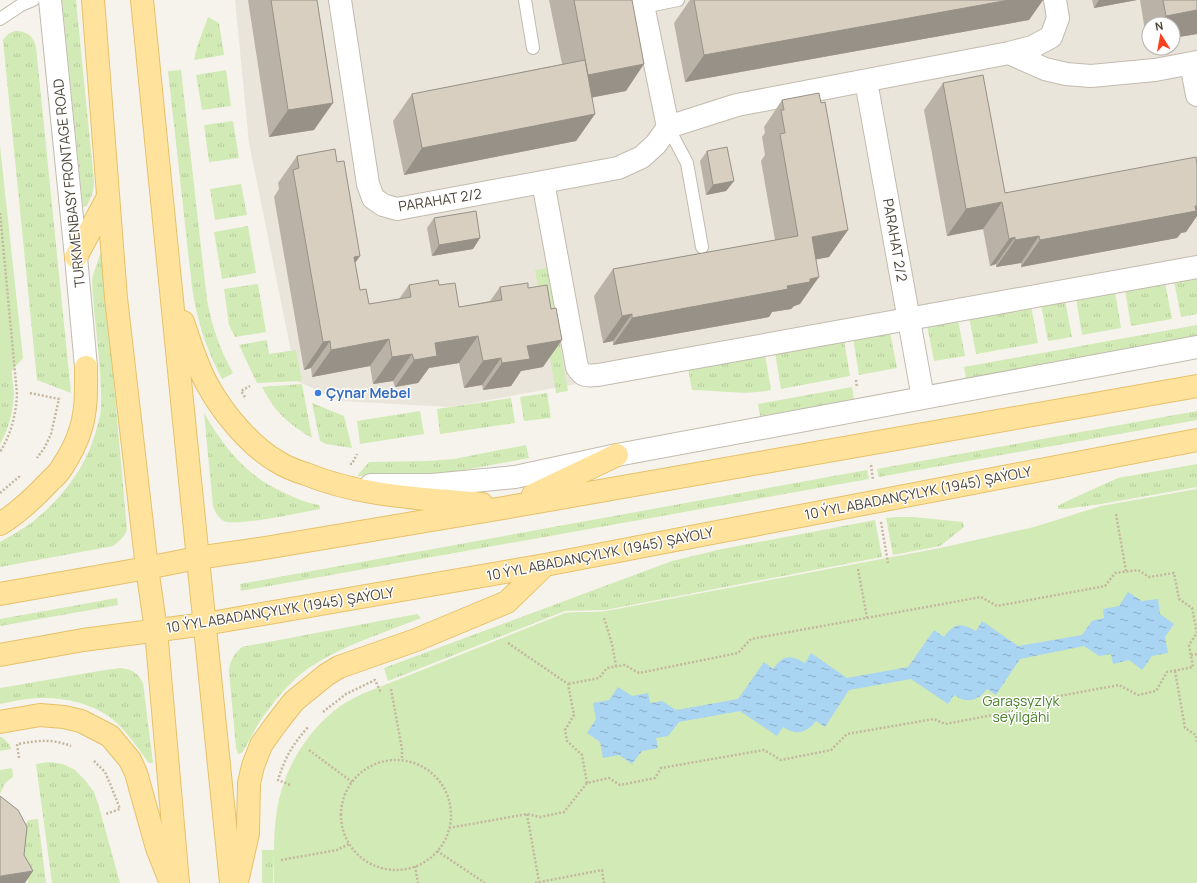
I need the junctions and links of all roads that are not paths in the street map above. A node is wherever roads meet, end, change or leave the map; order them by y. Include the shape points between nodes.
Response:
1 (33, 0) edge
2 (50, 0) edge
3 (93, 0) edge
4 (142, 0) edge
5 (340, 0) edge
6 (525, 0) edge
7 (678, 0) edge
8 (1055, 0) edge
9 (643, 3) edge
10 (0, 19) edge
11 (533, 48) dead end
12 (1009, 53) junction
13 (1194, 62) edge
14 (866, 81) junction
15 (1197, 95) edge
16 (668, 127) junction
17 (543, 182) junction
18 (108, 197) junction
19 (702, 247) dead end
20 (76, 257) junction
21 (1197, 267) edge
22 (171, 290) junction
23 (908, 318) junction
24 (1197, 347) edge
25 (86, 367) joint
26 (1197, 386) edge
27 (923, 398) junction
28 (1197, 440) edge
29 (617, 455) junction
30 (336, 485) junction
31 (509, 507) junction
32 (0, 524) edge
33 (197, 558) junction
34 (545, 564) junction
35 (148, 568) junction
36 (0, 594) edge
37 (205, 624) junction
38 (156, 630) junction
39 (0, 655) edge
40 (0, 722) edge
41 (171, 883) edge
42 (178, 883) edge
43 (231, 883) edge
44 (237, 883) edge

1 - 10 lane
2 - 20 street, TURKMENBASY FRONTAGE ROAD
3 - 18 main road
4 - 22 main road
5 - 17 street, PARAHAT 2/2 via 368,184 373,198 383,205 397,209
6 - 11 lane
7 - 9 lane
8 - 12 street via 1058,18 1051,37 1032,47
9 - 16 street
12 - 13 street via 1045,69 1091,76 1155,70
12 - 14 street
13 - 15 street
14 - 16 street via 737,105
14 - 23 street, PARAHAT 2/2
16 - 17 street, PARAHAT 2/2 via 656,144 642,157 618,168
16 - 19 lane via 688,163
17 - 23 street via 577,367 580,373 587,376
18 - 20 main road
18 - 35 main road via 117,306
20 - 25 street, TURKMENBASY FRONTAGE ROAD
21 - 23 street
22 - 30 main road via 206,384 222,410 256,446 277,462
22 - 33 main road
23 - 27 street, PARAHAT 2/2
24 - 27 street
25 - 32 main road via 84,410 81,428 73,448 60,470 47,484
26 - 31 main road
27 - 29 street
28 - 34 main road, 10 ÝYL ABADANÇYLYK (1945) ŞAÝOLY
29 - 30 street via 515,477 432,485
29 - 31 main road
30 - 31 main road via 400,497
31 - 33 main road
33 - 35 main road
33 - 37 main road
34 - 37 main road, 10 ÝYL ABADANÇYLYK (1945) ŞAÝOLY
34 - 44 main road via 507,602 416,640 339,667 294,701 261,745 253,766 249,783 248,833
35 - 36 main road
35 - 38 main road
37 - 38 main road, 10 ÝYL ABADANÇYLYK (1945) ŞAÝOLY
37 - 43 main road
38 - 39 main road, 10 ÝYL ABADANÇYLYK (1945) ŞAÝOLY
38 - 42 main road
40 - 41 main road via 40,715 64,717 81,720 110,736 130,760 136,773 157,848

